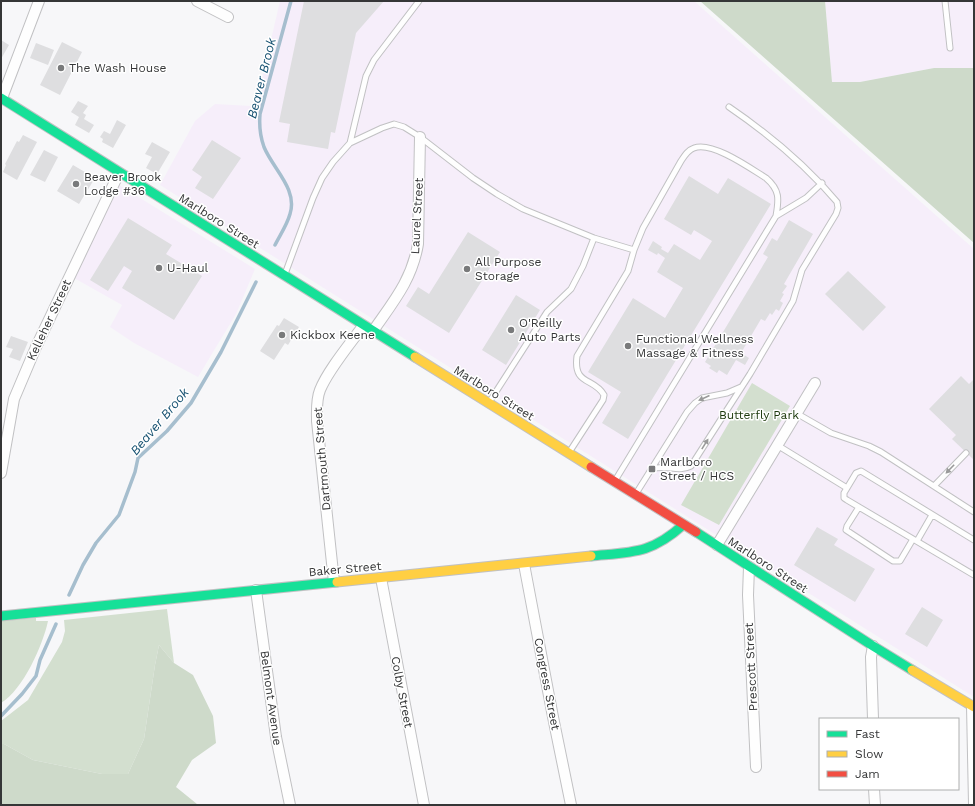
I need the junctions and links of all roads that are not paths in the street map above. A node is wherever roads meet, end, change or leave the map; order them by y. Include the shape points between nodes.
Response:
1 (39, 1) edge
2 (197, 1) edge
3 (419, 1) edge
4 (945, 1) edge
5 (228, 17) dead end
6 (950, 48) dead end
7 (1, 98) edge
8 (729, 107) dead end
9 (420, 137) junction
10 (350, 143) junction
11 (118, 173) junction
12 (822, 183) junction
13 (776, 216) junction
14 (594, 238) junction
15 (634, 250) junction
16 (285, 276) junction
17 (363, 326) junction
18 (373, 331) junction
19 (815, 382) dead end
20 (741, 387) junction
21 (488, 404) junction
22 (796, 413) junction
23 (777, 445) junction
24 (966, 452) dead end
25 (568, 453) junction
26 (2, 454) edge
27 (652, 469) junction
28 (1, 473) edge
29 (615, 482) junction
30 (934, 486) junction
31 (847, 488) junction
32 (635, 495) junction
33 (859, 507) junction
34 (973, 508) edge
35 (932, 515) junction
36 (683, 525) junction
37 (915, 540) junction
38 (974, 540) edge
39 (717, 546) junction
40 (524, 564) junction
41 (749, 567) junction
42 (974, 574) edge
43 (381, 578) junction
44 (334, 582) junction
45 (256, 590) junction
46 (1, 616) edge
47 (873, 646) junction
48 (973, 707) edge
49 (873, 718) edge
50 (756, 767) dead end
51 (874, 790) edge
52 (974, 804) edge
53 (290, 805) edge
54 (424, 805) edge
55 (572, 805) edge
56 (875, 805) edge

1 - 7 street
2 - 5 street
3 - 10 lane via 374,60 366,76
4 - 6 lane
7 - 11 street, Marlboro Street
8 - 12 lane via 775,140
9 - 10 lane via 394,124
9 - 14 lane via 472,178 497,194 523,209
9 - 18 street, Laurel Street via 418,244 415,260 405,283
10 - 16 lane via 322,178
11 - 16 street, Marlboro Street
11 - 26 street, Kelleher Street via 14,398
12 - 13 lane via 806,198
12 - 20 lane via 837,202 836,214 802,270 793,301
13 - 15 lane via 776,191 766,178 720,151 710,147 695,148 681,161 643,228
13 - 29 lane
14 - 15 lane
14 - 21 lane via 571,289 547,312
15 - 25 lane via 628,271 577,356 577,371 604,395
16 - 17 street, Marlboro Street
17 - 18 street, Marlboro Street
17 - 44 street, Dartmouth Street via 327,378 316,405
18 - 21 street, Marlboro Street
19 - 22 street
20 -> 27 lane via 727,393 705,397 695,403
27 -> 20 lane via 666,466 680,470 691,466
21 - 25 street, Marlboro Street
22 - 23 street
22 - 30 lane via 831,433 881,452
23 - 31 lane
23 - 39 street
24 -> 30 lane
25 - 29 street, Marlboro Street
26 - 28 street, Kelleher Street
27 - 32 lane
29 - 32 street, Marlboro Street
30 - 34 lane
31 - 33 lane via 844,498
31 - 35 lane via 856,473 861,472
32 - 36 street, Marlboro Street
33 - 37 lane
33 - 37 lane via 846,530 894,561 900,561
35 - 37 lane
35 - 38 lane
36 - 39 street, Marlboro Street
36 - 40 street, Baker Street via 668,539 648,549
37 - 42 lane
39 - 41 street, Marlboro Street
40 - 43 street, Baker Street
40 - 55 street, Congress Street via 552,716
41 - 47 street, Marlboro Street
41 - 50 street, Prescott Street
43 - 44 street, Baker Street
43 - 54 street, Colby Street
44 - 45 street, Baker Street
45 - 46 street, Baker Street
45 - 53 street, Belmont Avenue via 276,737
47 - 48 street, Marlboro Street
47 - 49 street
48 - 52 street
51 - 56 street

